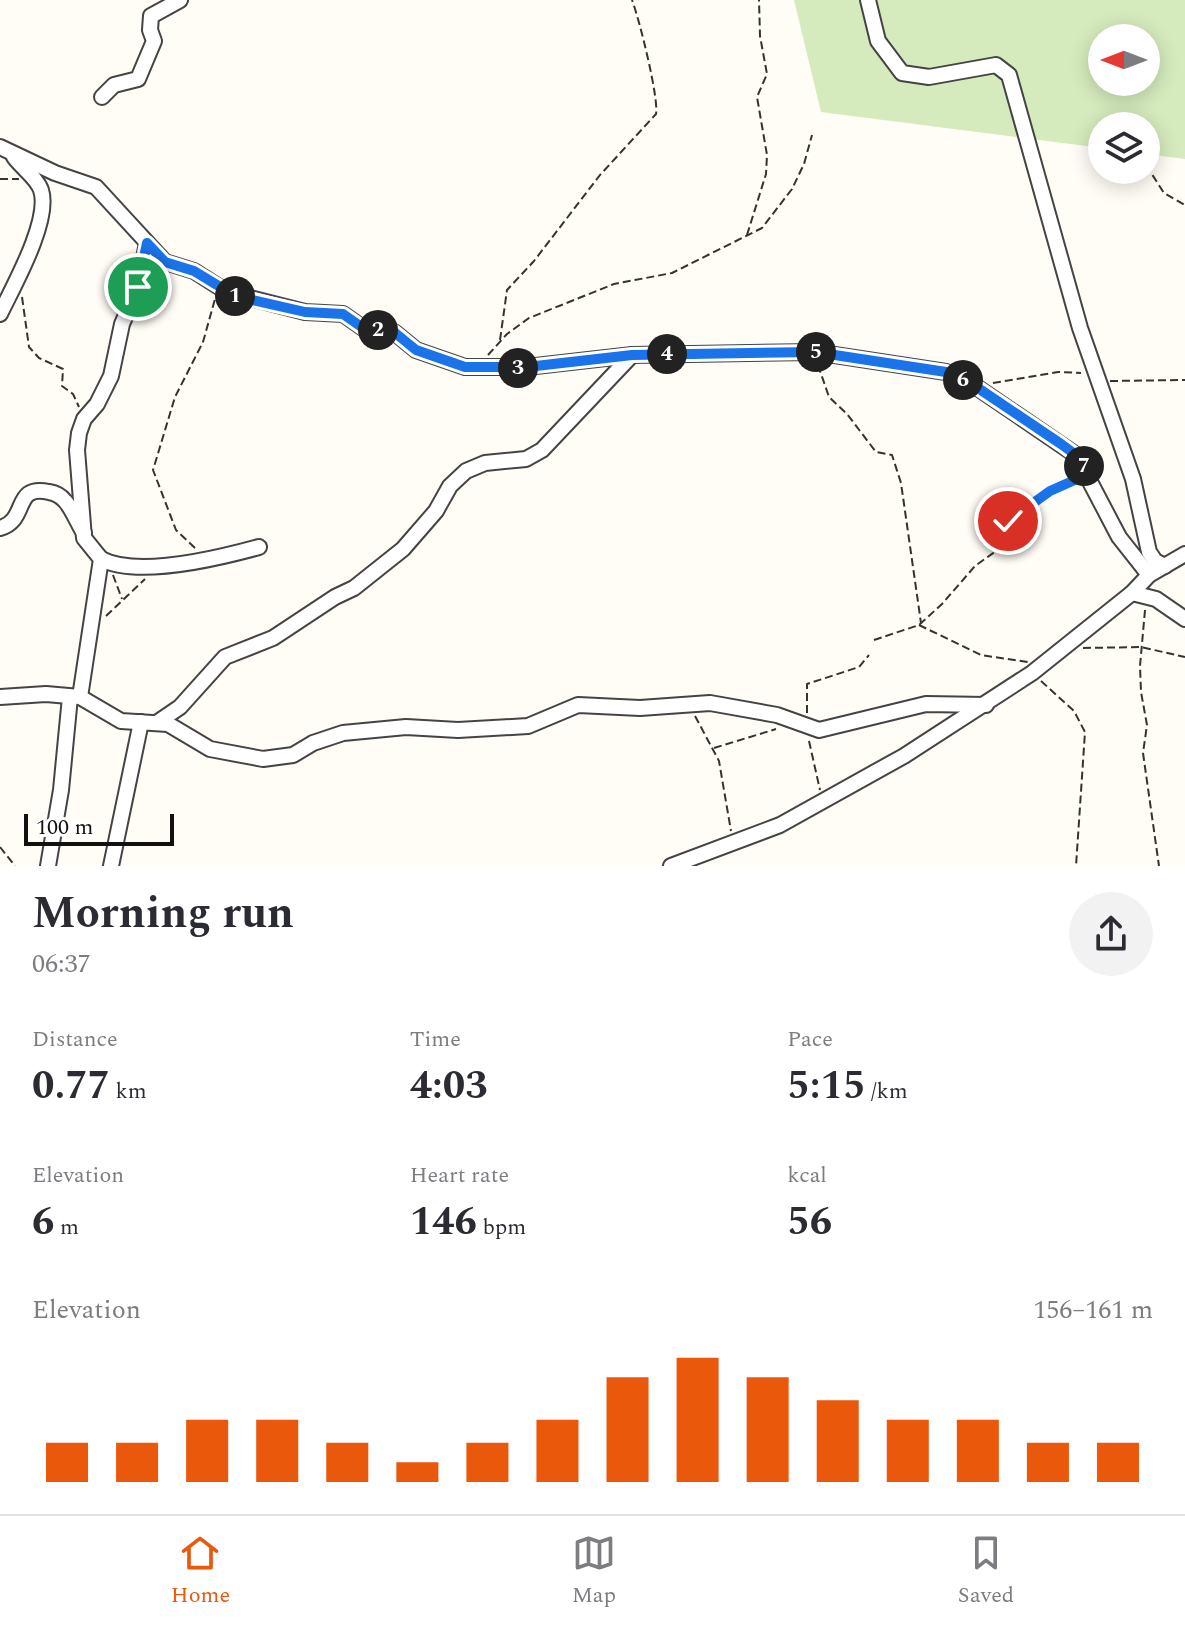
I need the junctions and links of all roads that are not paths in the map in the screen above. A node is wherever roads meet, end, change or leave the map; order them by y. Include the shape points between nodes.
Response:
1 (180, 0) edge
2 (868, 0) edge
3 (102, 97) dead end
4 (6, 150) edge
5 (147, 243) junction
6 (0, 314) edge
7 (632, 355) junction
8 (0, 528) edge
9 (84, 533) junction
10 (259, 547) dead end
11 (1185, 554) edge
12 (101, 559) junction
13 (1165, 566) junction
14 (1149, 575) junction
15 (1139, 595) junction
16 (1185, 619) edge
17 (0, 697) edge
18 (75, 697) junction
19 (986, 705) junction
20 (141, 722) junction
21 (158, 722) junction
22 (48, 866) edge
23 (111, 866) edge
24 (671, 866) edge

1 - 3 street via 151,16 154,41 138,79 114,85
2 - 13 street via 878,41 902,73 929,77 996,65 1009,75 1080,328 1138,496 1149,552
4 - 5 street via 96,187
4 - 6 street via 36,181 42,202 26,261
5 - 7 street via 165,262 194,271 235,296 305,312 343,314 363,328 394,332 416,350 465,367 527,367
5 - 9 street via 111,376 84,419 77,450
7 - 14 street via 815,352 946,372 1076,455 1119,537
7 - 21 street via 542,450 526,459 466,471 403,549 354,588 273,638 225,657 180,707
8 - 9 street via 17,516 24,496 44,491 67,501
9 - 12 street
10 - 12 street via 160,565 124,566
11 - 13 street
12 - 18 street
13 - 14 street
14 - 15 street
15 - 16 street via 1168,605
15 - 19 street
17 - 18 street
18 - 20 street via 121,721
18 - 22 street
19 - 21 street via 926,704 822,729 710,703 578,705 520,727 343,733 293,755 263,759 210,749
19 - 24 street via 825,802
20 - 21 street
20 - 23 street

